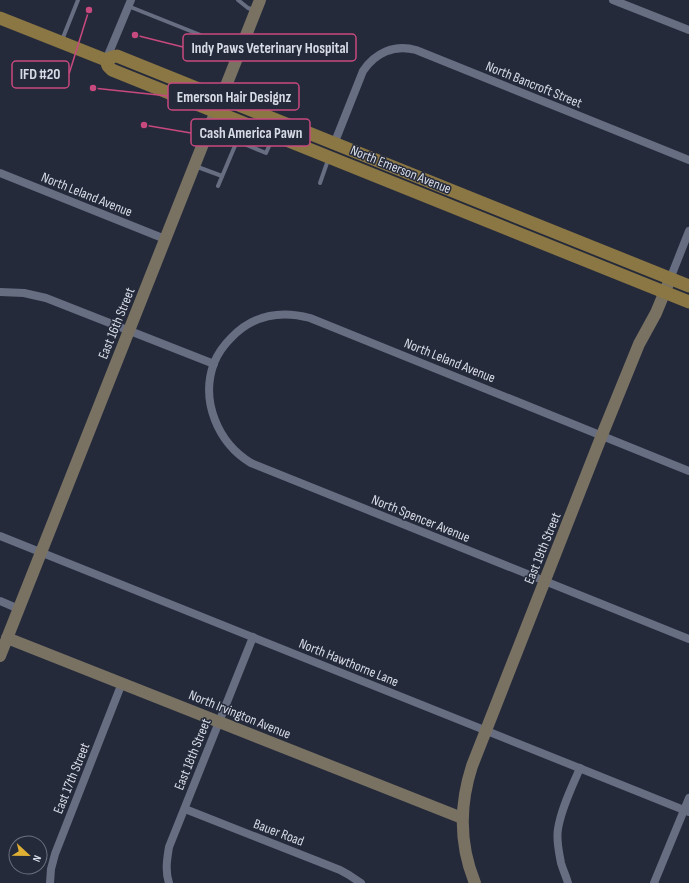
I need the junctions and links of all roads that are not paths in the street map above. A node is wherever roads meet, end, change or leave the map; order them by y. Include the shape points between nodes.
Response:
1 (78, 0) edge
2 (613, 0) edge
3 (241, 1) edge
4 (129, 3) edge
5 (258, 6) edge
6 (0, 18) edge
7 (689, 30) edge
8 (61, 42) junction
9 (240, 50) junction
10 (106, 60) junction
11 (221, 98) junction
12 (216, 112) junction
13 (274, 135) junction
14 (334, 144) junction
15 (329, 157) junction
16 (689, 160) edge
17 (194, 166) junction
18 (0, 173) edge
19 (222, 176) junction
20 (320, 183) dead end
21 (218, 186) dead end
22 (689, 231) edge
23 (165, 239) junction
24 (670, 279) junction
25 (689, 286) edge
26 (0, 292) edge
27 (665, 292) junction
28 (689, 302) edge
29 (129, 330) junction
30 (214, 364) junction
31 (602, 435) junction
32 (689, 471) edge
33 (0, 536) edge
34 (41, 553) junction
35 (545, 581) junction
36 (0, 601) edge
37 (19, 609) junction
38 (7, 638) junction
39 (253, 638) junction
40 (689, 639) edge
41 (0, 656) edge
42 (122, 683) junction
43 (219, 722) junction
44 (486, 730) junction
45 (580, 768) junction
46 (689, 798) edge
47 (185, 809) junction
48 (687, 811) edge
49 (462, 818) junction
50 (50, 883) edge
51 (169, 883) edge
52 (361, 883) edge
53 (475, 883) edge
54 (568, 883) edge
55 (654, 883) edge

1 - 8 lane
2 - 7 street
3 - 5 lane via 248,8
4 - 9 lane
4 - 10 street
5 - 9 street, East 16th Street
6 - 8 main road, North Emerson Avenue
8 - 10 main road, North Emerson Avenue
9 - 11 street, East 16th Street
10 - 11 main road, North Emerson Avenue via 118,56
10 - 12 main road, North Emerson Avenue via 112,70
11 - 12 street, East 16th Street
11 - 14 main road, North Emerson Avenue
12 - 13 main road, North Emerson Avenue
12 - 17 street, East 16th Street
13 - 15 main road, North Emerson Avenue
13 - 19 lane via 266,153 237,141
14 - 16 street, North Bancroft Street via 363,71 370,61 380,54 405,48 416,50
14 - 24 main road, North Emerson Avenue
15 - 20 lane
15 - 27 main road, North Emerson Avenue
17 - 19 lane
17 - 23 street, East 16th Street
18 - 23 street, North Leland Avenue
19 - 21 lane
22 - 24 street, East 19th Street
23 - 29 street, East 16th Street
24 - 25 main road, North Emerson Avenue
24 - 27 street, East 19th Street
26 - 29 street via 24,293 54,300
27 - 28 main road, North Emerson Avenue
27 - 31 street, East 19th Street via 639,344
29 - 30 street
29 - 34 street, East 16th Street
30 - 31 street, North Leland Avenue via 220,350 246,325 274,315 299,315
30 - 35 street, North Spencer Avenue via 209,389 213,415 226,441 248,461
31 - 32 street, North Leland Avenue
31 - 35 street, East 19th Street
33 - 34 street, North Hawthorne Lane
34 - 37 street, East 16th Street
34 - 39 street, North Hawthorne Lane
35 - 40 street, North Spencer Avenue
35 - 44 street, East 19th Street
36 - 37 street
37 - 38 street, East 16th Street
38 - 41 street, East 16th Street
38 - 42 street, North Irvington Avenue
39 - 43 street, East 18th Street
39 - 44 street, North Hawthorne Lane
42 - 43 street, North Irvington Avenue
42 - 50 street, East 17th Street via 55,854
43 - 47 street, East 18th Street
43 - 49 street, North Irvington Avenue
44 - 45 street, North Hawthorne Lane
44 - 49 street, East 19th Street via 466,785
45 - 48 street, North Hawthorne Lane
45 - 54 street via 558,829 559,855
46 - 48 street
47 - 51 street, East 18th Street via 169,847
47 - 52 street, Bauer Road via 340,870
48 - 55 street
49 - 53 street, East 19th Street via 465,851

